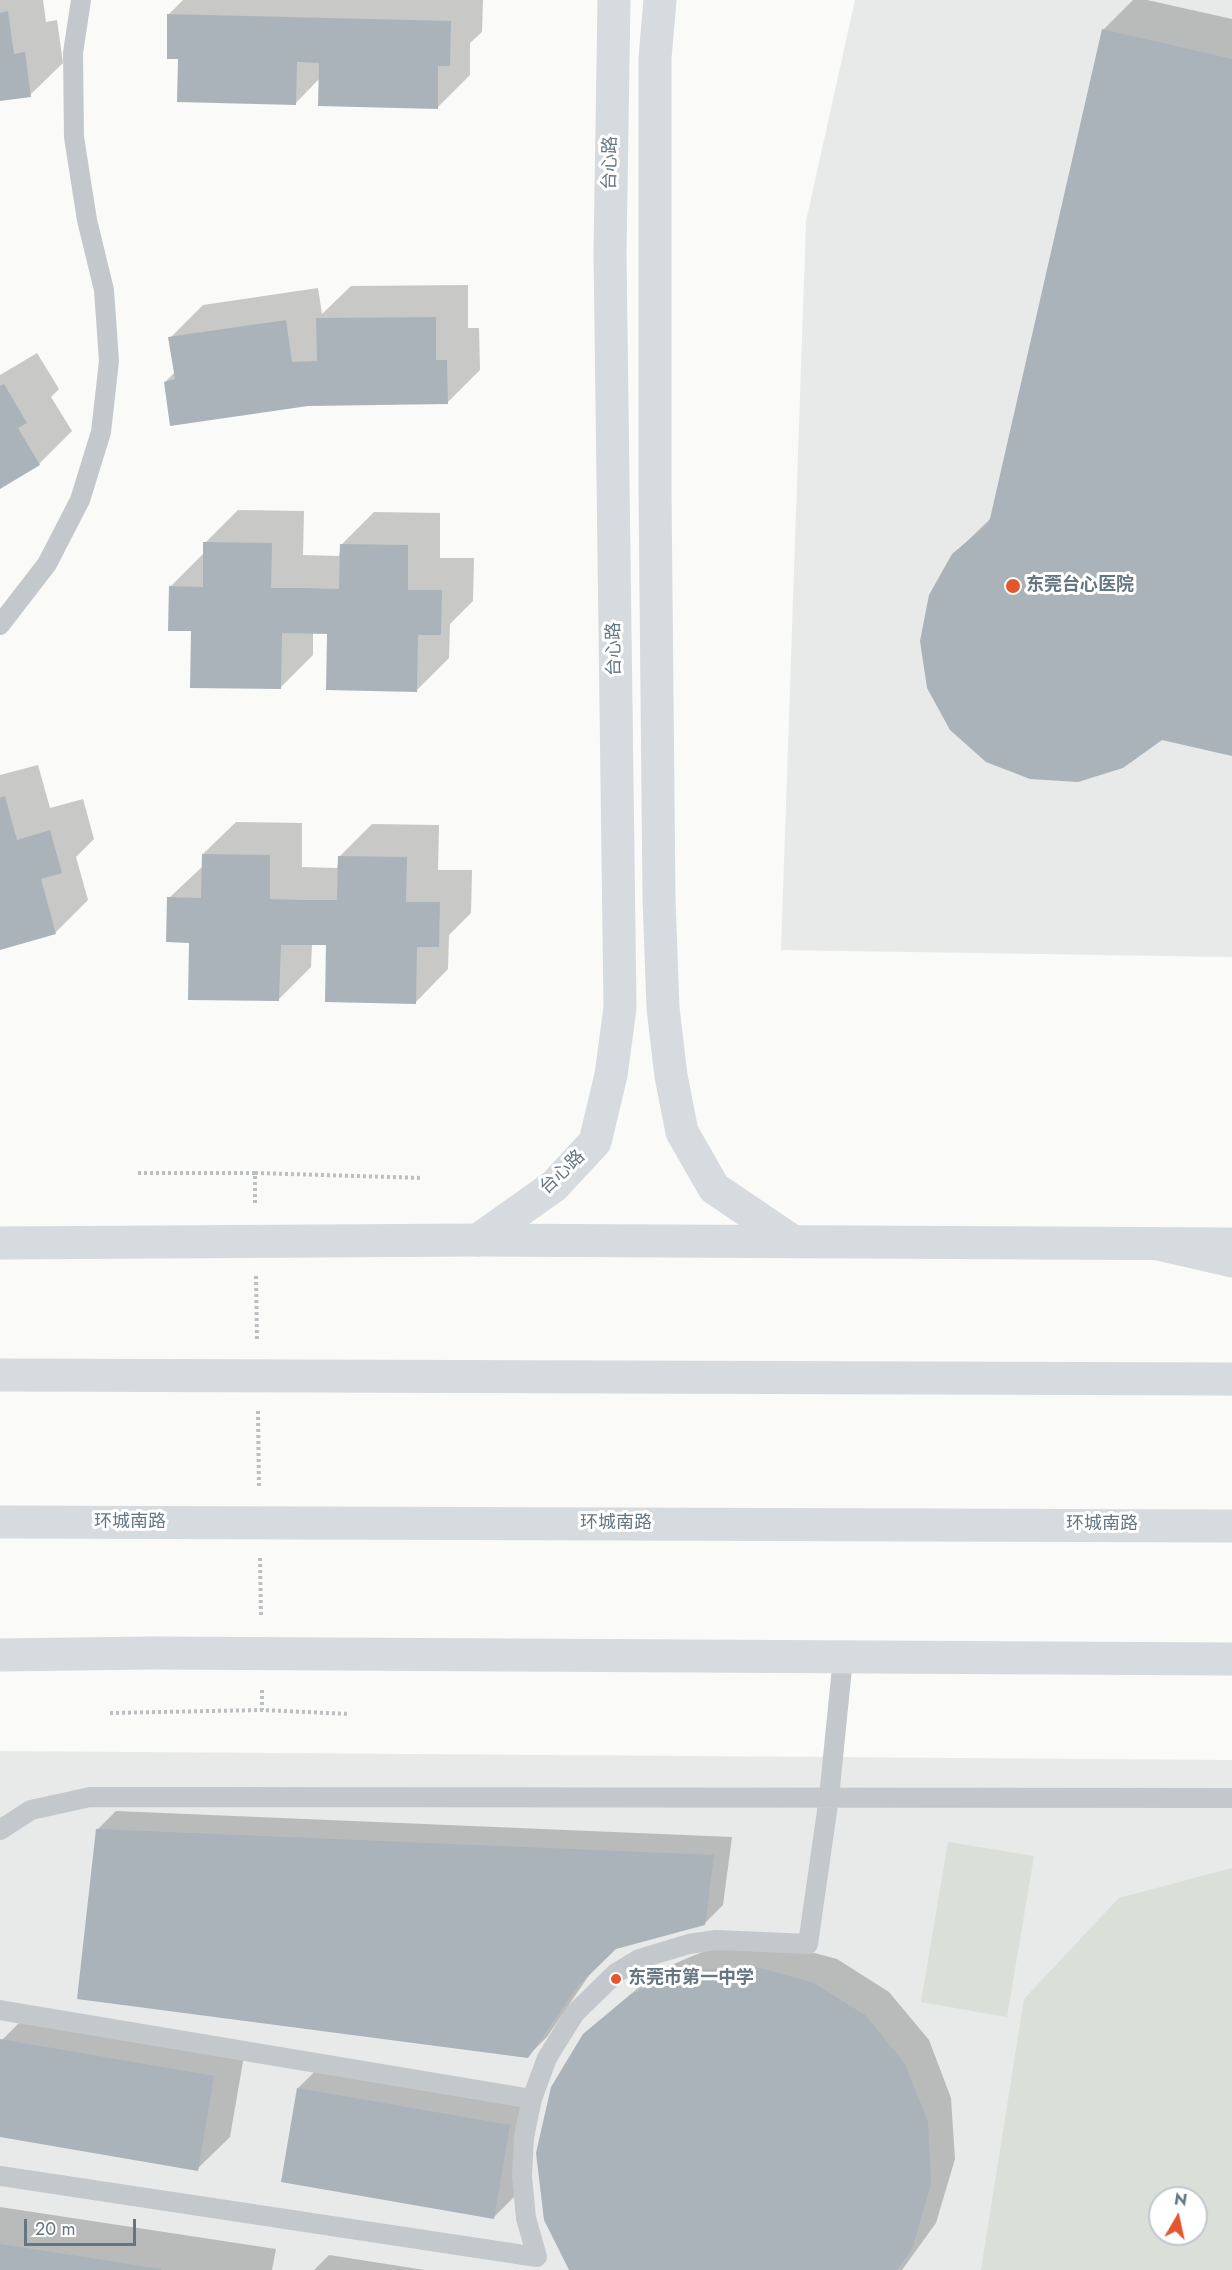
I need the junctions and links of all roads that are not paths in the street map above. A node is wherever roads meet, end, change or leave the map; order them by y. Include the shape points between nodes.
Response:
1 (81, 0) edge
2 (614, 0) edge
3 (660, 0) edge
4 (0, 625) edge
5 (478, 1240) junction
6 (792, 1241) junction
7 (0, 1243) edge
8 (1158, 1244) junction
9 (1232, 1244) edge
10 (1232, 1261) edge
11 (0, 1375) edge
12 (1232, 1379) edge
13 (0, 1522) edge
14 (1232, 1526) edge
15 (2, 1657) edge
16 (843, 1658) junction
17 (1232, 1659) edge
18 (829, 1797) junction
19 (1232, 1798) edge
20 (0, 1830) edge
21 (0, 2010) edge
22 (531, 2099) junction
23 (0, 2176) edge

1 - 4 lane via 73,53 74,137 87,220 104,290 109,361 101,432 80,500 47,564
2 - 5 main road, 台心路 via 610,253 620,1008 611,1075 595,1142 554,1186
3 - 6 main road via 655,58 655,490 663,1008 682,1132 714,1188
5 - 6 main road
5 - 7 main road
6 - 8 main road
8 - 9 main road
8 - 10 main road
11 - 12 main road
13 - 14 main road, 环城南路
15 - 16 main road via 164,1653
16 - 17 main road
16 - 18 lane
18 - 19 lane
18 - 20 lane via 90,1797 31,1810
18 - 22 lane via 808,1944 716,1940 639,1959 616,1973 575,2013 547,2058
21 - 22 lane
22 - 23 lane via 522,2176 526,2218 537,2257

